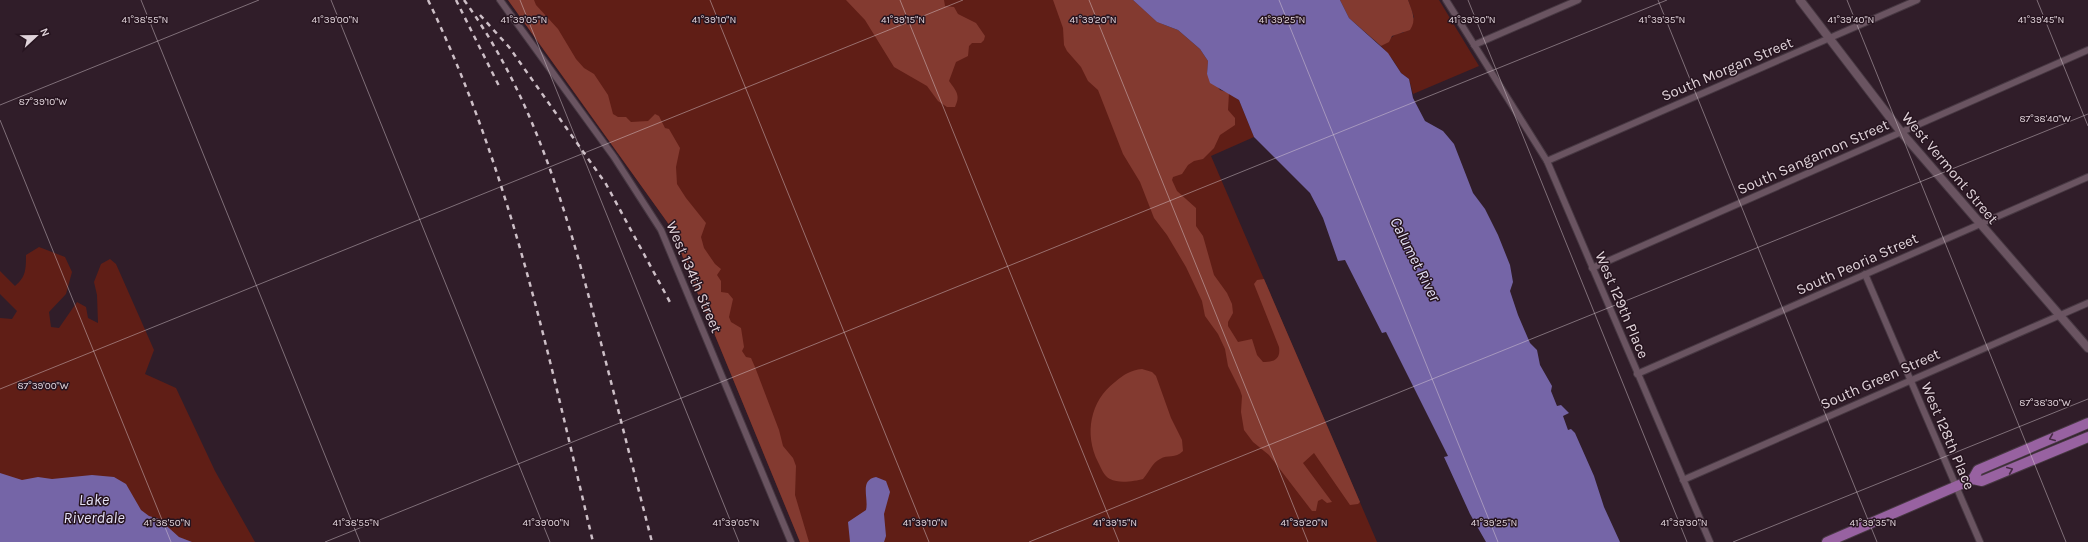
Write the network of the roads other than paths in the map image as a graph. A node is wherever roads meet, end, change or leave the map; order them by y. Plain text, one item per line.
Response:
1 (500, 0) edge
2 (1446, 0) edge
3 (1578, 0) edge
4 (1800, 0) edge
5 (1917, 0) edge
6 (1829, 39) junction
7 (1474, 45) junction
8 (2088, 50) edge
9 (1901, 132) junction
10 (1547, 162) junction
11 (2088, 177) edge
12 (1979, 225) junction
13 (1592, 268) junction
14 (1865, 274) junction
15 (2088, 303) edge
16 (2059, 316) junction
17 (2088, 348) edge
18 (1637, 374) junction
19 (1910, 380) junction
20 (2088, 423) edge
21 (2088, 437) edge
22 (1973, 479) junction
23 (1683, 480) junction
24 (1956, 486) junction
25 (791, 542) edge
26 (1710, 542) edge
27 (1827, 542) edge
28 (1980, 542) edge

1 - 25 street, West 134th Street
2 - 7 street, West 129th Place
3 - 7 street
4 - 6 street, West Vermont Street
5 - 6 street, South Morgan Street
6 - 9 street, West Vermont Street
6 - 10 street, South Morgan Street
7 - 10 street, West 129th Place
8 - 9 street, South Sangamon Street
9 - 12 street, West Vermont Street
9 - 13 street, South Sangamon Street
10 - 13 street, West 129th Place
11 - 12 street, South Peoria Street
12 - 14 street, South Peoria Street
12 - 16 street, West Vermont Street
13 - 18 street, West 129th Place
14 - 18 street, South Peoria Street
14 - 19 street, West 128th Place
15 - 16 street, South Green Street
16 - 17 street, West Vermont Street
16 - 19 street, South Green Street
18 - 23 street, West 129th Place
19 - 23 street, South Green Street
19 - 24 street, West 128th Place
20 -> 22 main road
22 -> 21 main road
22 - 24 main road
23 - 26 street, West 129th Place
24 - 27 main road
24 - 28 street, West 128th Place

